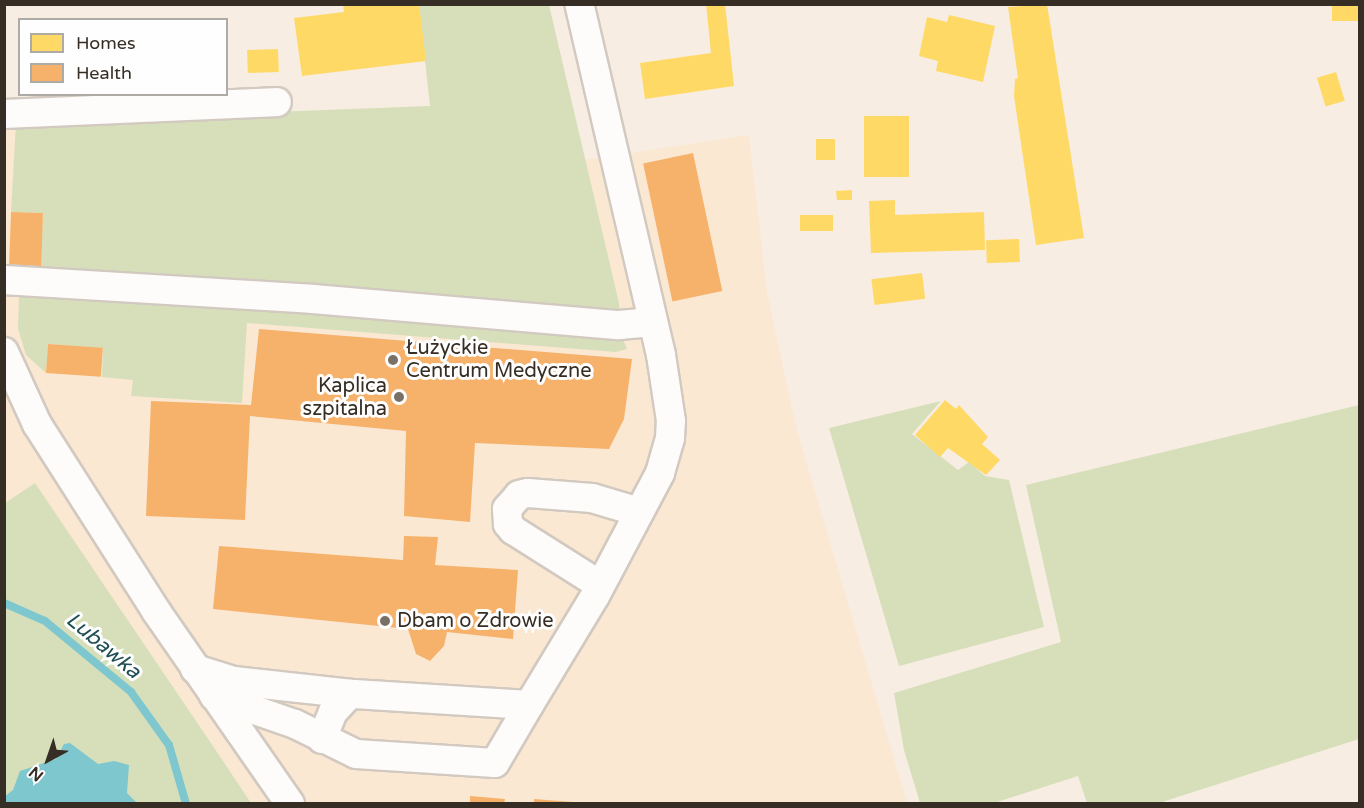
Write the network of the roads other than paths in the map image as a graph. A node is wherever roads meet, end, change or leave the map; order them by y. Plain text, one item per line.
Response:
1 (579, 4) edge
2 (278, 102) dead end
3 (4, 114) edge
4 (4, 280) edge
5 (653, 322) junction
6 (4, 352) edge
7 (639, 512) junction
8 (600, 585) junction
9 (195, 669) junction
10 (350, 694) junction
11 (214, 696) junction
12 (529, 705) junction
13 (322, 739) junction
14 (290, 804) edge

1 - 5 lane
2 - 3 lane
4 - 5 lane
5 - 7 lane
6 - 9 lane
7 - 8 lane
7 - 8 lane
8 - 12 lane
9 - 10 lane
9 - 11 lane
10 - 12 lane
10 - 13 lane
11 - 13 lane
11 - 14 lane
12 - 13 lane

